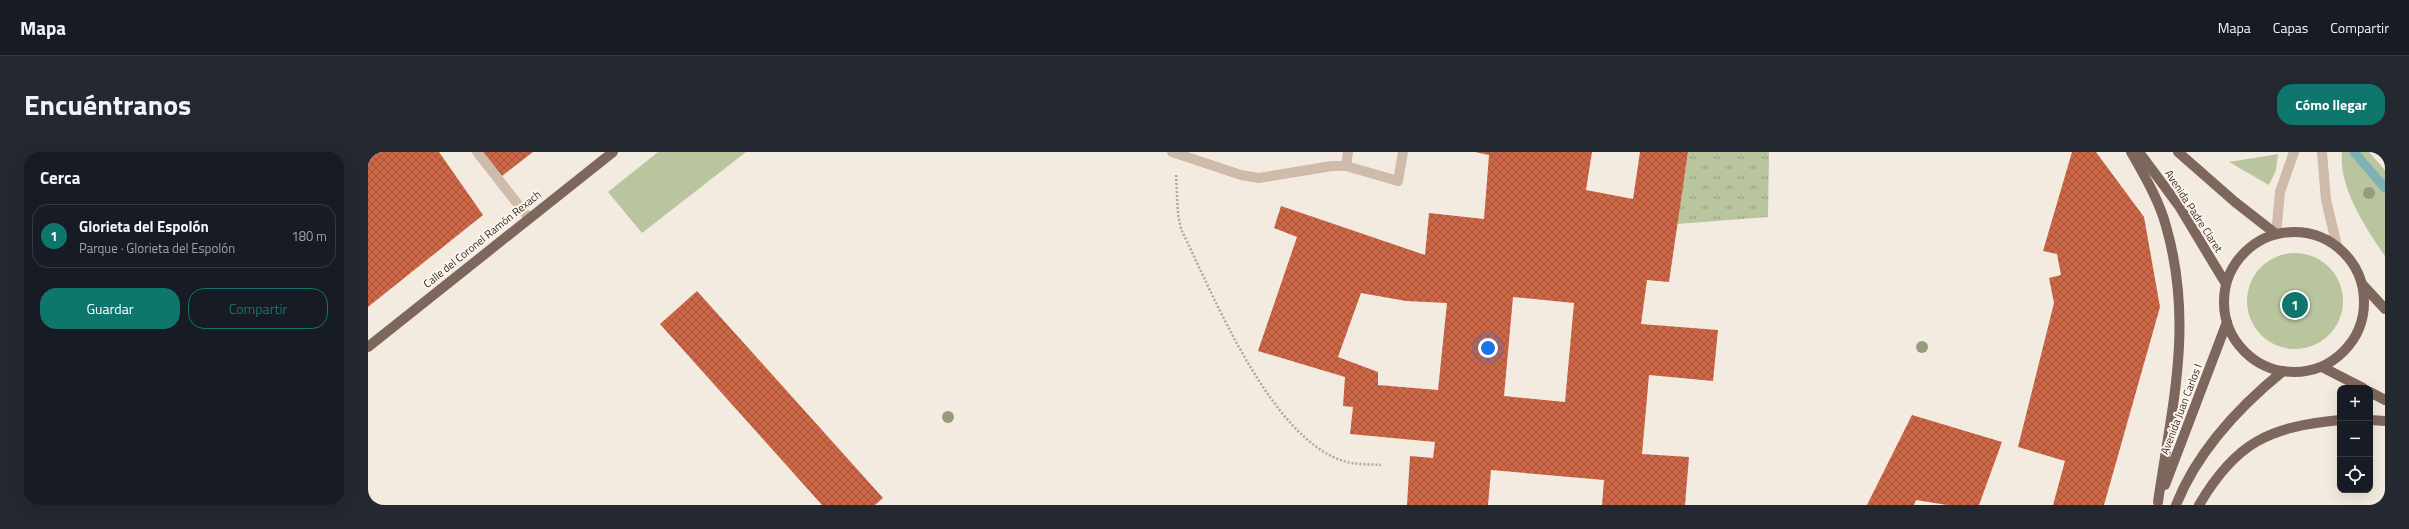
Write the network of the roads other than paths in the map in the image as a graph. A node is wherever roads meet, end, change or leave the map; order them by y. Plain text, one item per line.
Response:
1 (477, 152) edge
2 (613, 152) edge
3 (1172, 152) edge
4 (1348, 152) edge
5 (1403, 152) edge
6 (2131, 152) edge
7 (2139, 152) edge
8 (2178, 152) edge
9 (2294, 152) edge
10 (2322, 152) edge
11 (1346, 166) junction
12 (528, 217) junction
13 (2276, 234) junction
14 (2337, 246) junction
15 (2226, 284) junction
16 (2362, 284) junction
17 (2385, 309) edge
18 (2227, 322) junction
19 (368, 347) edge
20 (2322, 366) junction
21 (2283, 371) junction
22 (2357, 385) edge
23 (2373, 394) edge
24 (2385, 400) edge
25 (2337, 420) edge
26 (2373, 420) edge
27 (2385, 421) edge
28 (2158, 504) edge
29 (2176, 505) edge
30 (2199, 505) edge

1 - 12 street
2 - 12 main road, Calle del Coronel Ramón Rexach
3 - 11 street
4 - 11 street
5 - 11 street
6 - 28 main road
7 - 15 main road, Avenida Padre Claret
8 - 13 main road, Avenida Padre Claret
9 - 13 street
10 - 14 street
12 - 19 main road, Calle del Coronel Ramón Rexach
13 - 14 main road
13 - 15 main road
14 - 16 main road
15 - 18 main road
16 - 17 main road
16 - 20 main road
18 - 21 main road
18 - 28 main road, Avenida Juan Carlos I
20 - 21 main road
20 - 22 main road
21 - 29 main road
23 - 24 main road
25 - 30 main road
26 - 27 main road

